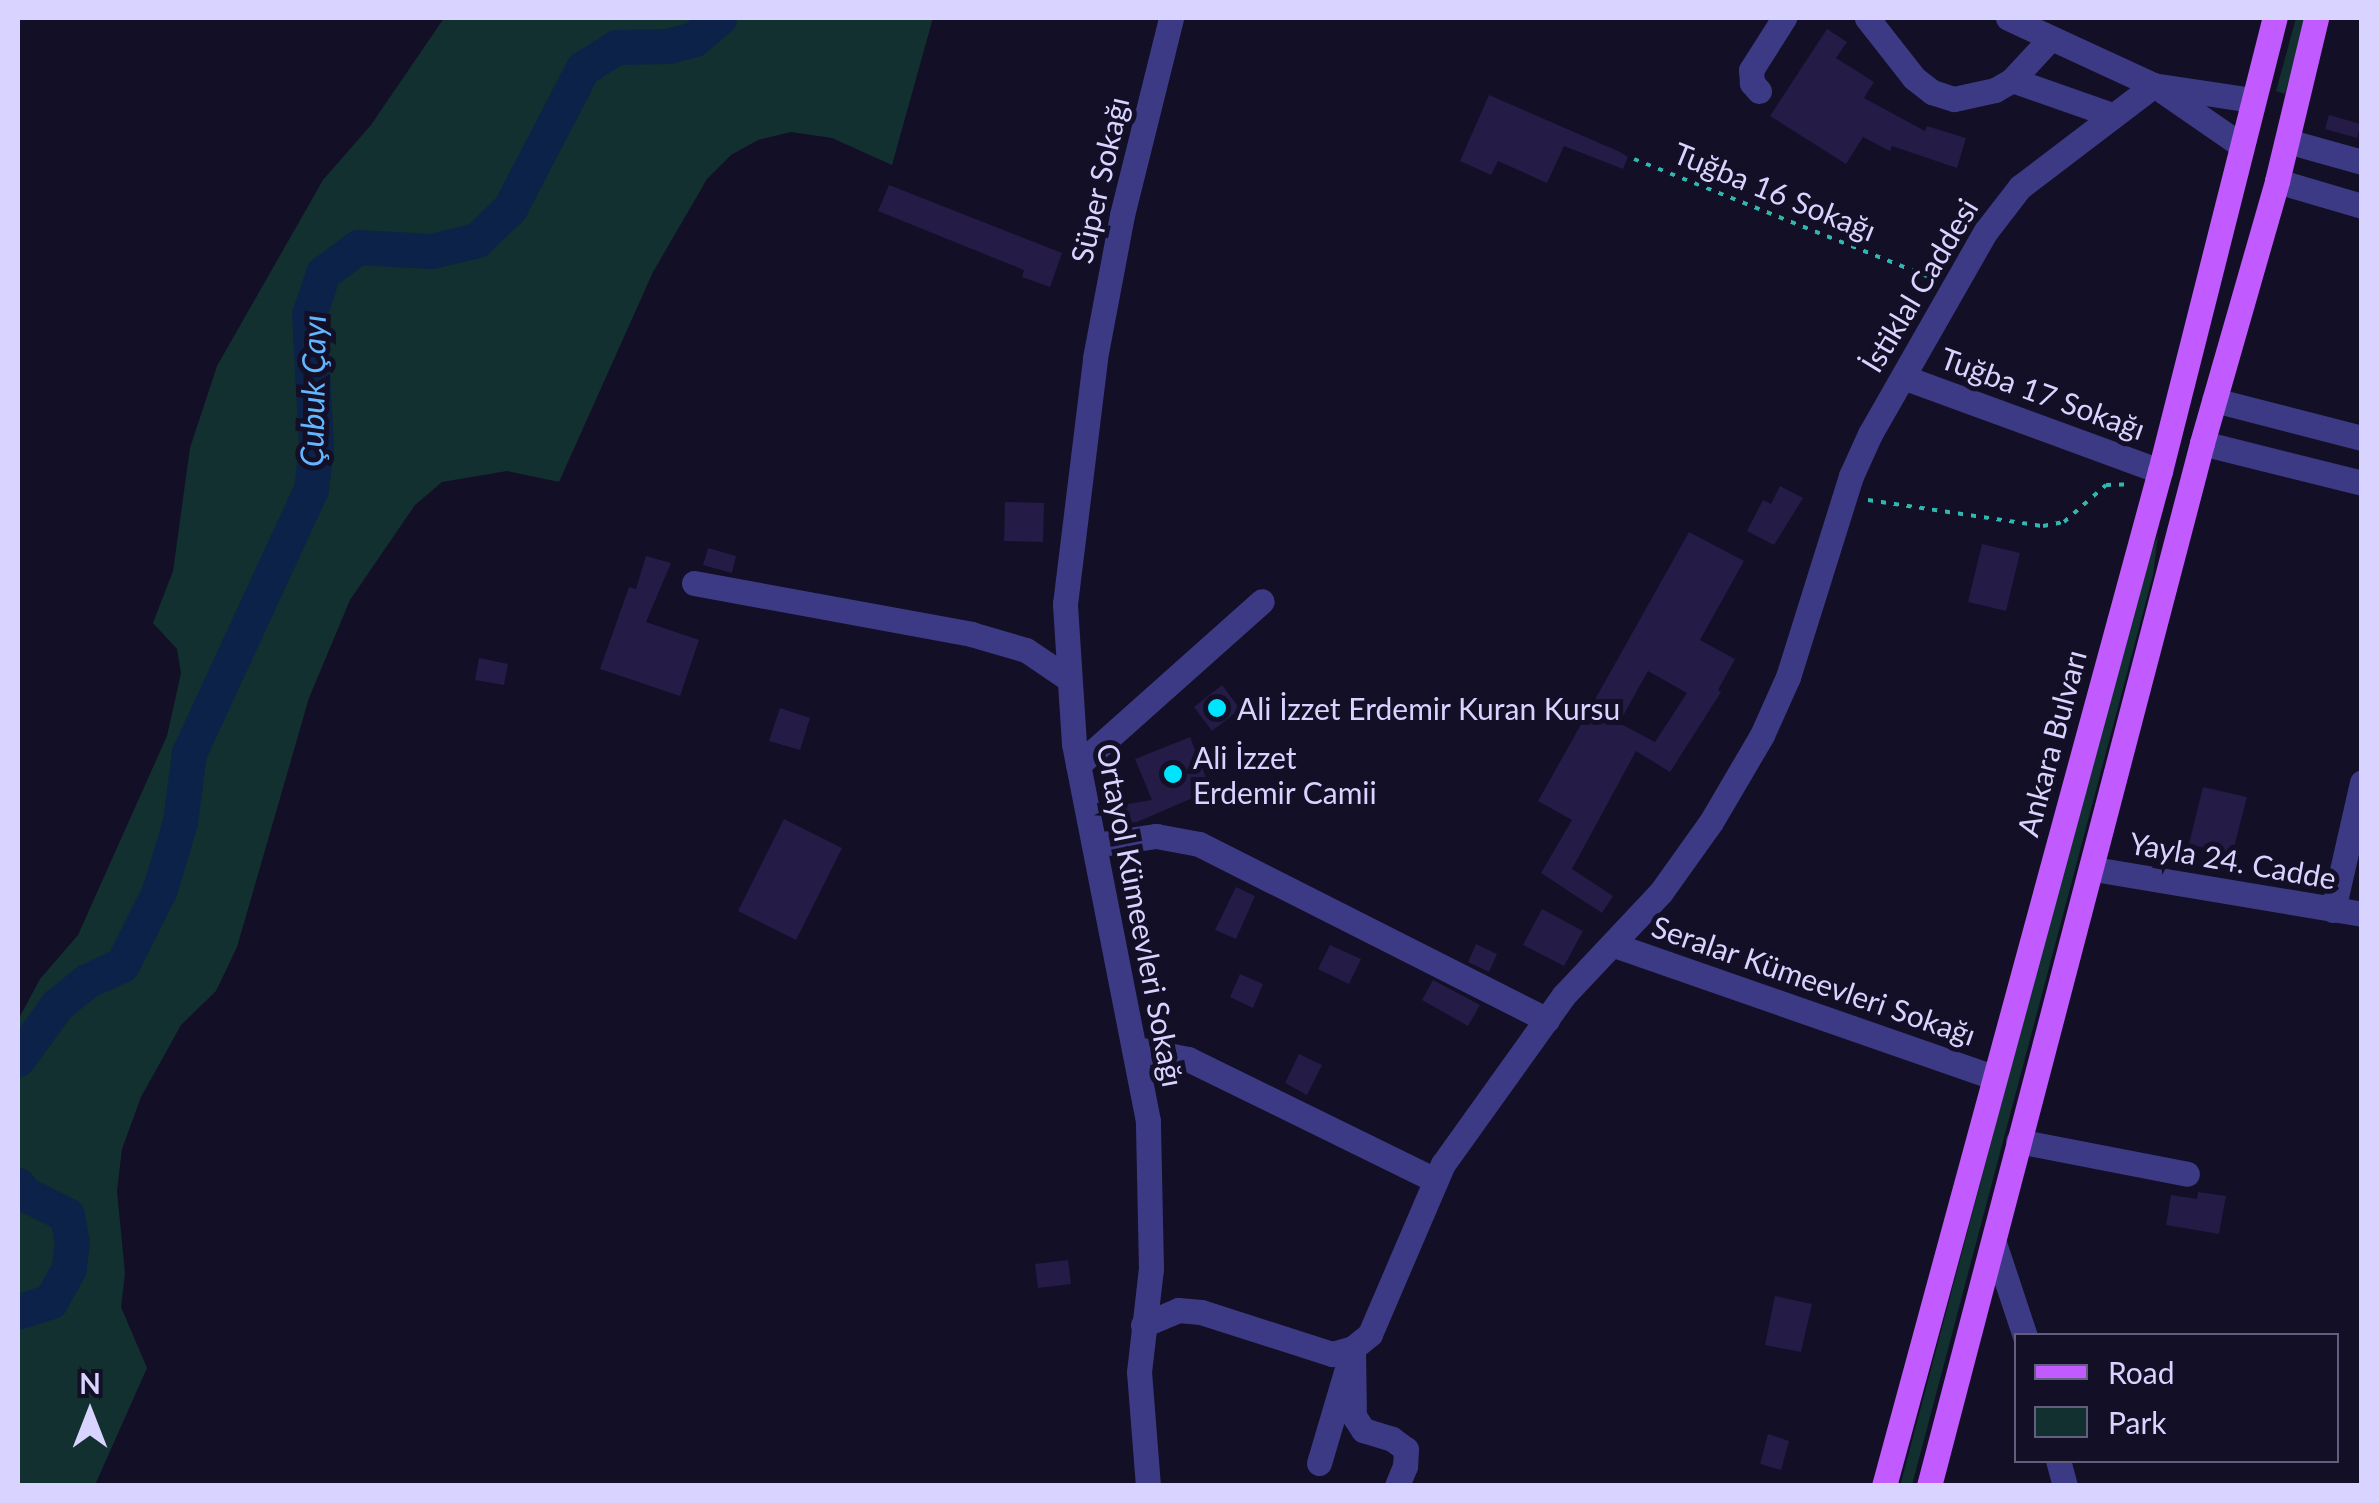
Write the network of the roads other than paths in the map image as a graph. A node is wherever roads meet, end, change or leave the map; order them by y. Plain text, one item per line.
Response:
1 (1171, 18) edge
2 (1784, 18) edge
3 (1866, 18) edge
4 (2008, 18) edge
5 (2275, 18) edge
6 (2316, 18) edge
7 (2046, 28) edge
8 (2012, 80) junction
9 (2154, 85) junction
10 (1759, 91) dead end
11 (2253, 100) junction
12 (2112, 115) junction
13 (2287, 141) junction
14 (2241, 146) junction
15 (2362, 162) edge
16 (2277, 180) junction
17 (2362, 206) edge
18 (1095, 358) joint
19 (1904, 377) junction
20 (2214, 400) junction
21 (2362, 438) edge
22 (2202, 443) junction
23 (2160, 471) junction
24 (2362, 483) edge
25 (1819, 576) joint
26 (694, 582) dead end
27 (1262, 602) dead end
28 (1066, 677) junction
29 (1078, 765) junction
30 (2362, 782) edge
31 (1094, 845) junction
32 (2094, 869) junction
33 (2333, 910) junction
34 (2362, 914) edge
35 (1614, 945) junction
36 (1546, 1020) junction
37 (1137, 1049) junction
38 (1992, 1077) junction
39 (2018, 1141) junction
40 (2187, 1174) dead end
41 (1435, 1180) junction
42 (1994, 1242) junction
43 (1143, 1325) junction
44 (2024, 1333) edge
45 (1353, 1348) junction
46 (1319, 1462) dead end
47 (1148, 1486) edge
48 (1397, 1486) edge
49 (1884, 1486) edge
50 (1929, 1486) edge

1 - 18 street, Süper Sokağı
2 - 10 street
3 - 8 street
4 - 7 street
5 - 11 main road, Ankara Bulvarı
6 - 13 main road
7 - 8 street
7 - 9 street
8 - 12 street
9 - 11 street
9 - 12 street, İstiklal Caddesi
9 - 14 street
11 - 13 main road
11 - 14 main road, Ankara Bulvarı
12 - 19 street, İstiklal Caddesi
13 - 15 street
13 - 16 main road
14 - 16 main road
14 - 23 main road, Ankara Bulvarı
16 - 17 street
16 - 20 main road
18 - 28 street, Ortayol Kümeevleri Sokağı
19 - 23 street, Tuğba 17 Sokağı
19 - 25 street, İstiklal Caddesi
20 - 21 street
20 - 22 main road
22 - 24 street
22 - 32 main road
23 - 38 main road, Ankara Bulvarı
25 - 35 street, Seralar Kümeevleri Sokağı
26 - 28 street
27 - 29 street
28 - 29 street, Ortayol Kümeevleri Sokağı
29 - 31 street, Ortayol Kümeevleri Sokağı
30 - 33 street
31 - 36 street
31 - 37 street, Ortayol Kümeevleri Sokağı
32 - 33 street, Yayla 24. Cadde
32 - 39 main road
33 - 34 street, Yayla 24. Cadde
35 - 36 street, Seralar Kümeevleri Sokağı
35 - 38 street, Seralar Kümeevleri Sokağı
36 - 41 street, Seralar Kümeevleri Sokağı
37 - 41 street
37 - 43 street, Ortayol Kümeevleri Sokağı
38 - 49 main road, Ankara Bulvarı
39 - 40 street
39 - 42 main road
41 - 45 street, Seralar Kümeevleri Sokağı
42 - 44 street
42 - 50 main road
43 - 45 street
43 - 47 street, Ortayol Kümeevleri Sokağı
45 - 46 street
45 - 48 street

